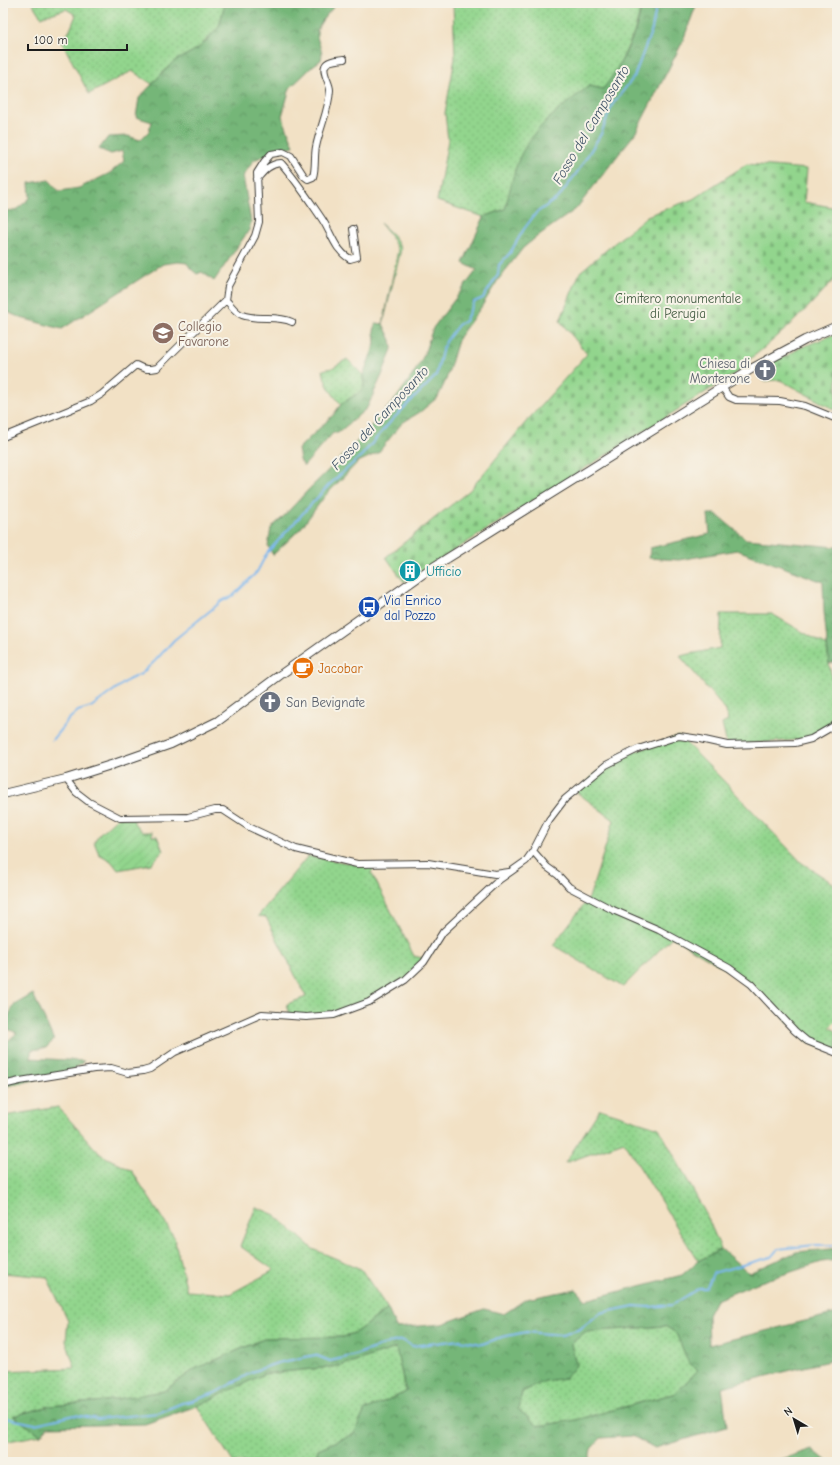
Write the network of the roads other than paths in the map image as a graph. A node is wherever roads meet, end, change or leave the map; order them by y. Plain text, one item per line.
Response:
1 (344, 59) dead end
2 (257, 179) junction
3 (353, 229) dead end
4 (226, 300) junction
5 (292, 322) dead end
6 (837, 326) edge
7 (722, 387) junction
8 (837, 419) edge
9 (3, 437) edge
10 (837, 724) edge
11 (66, 779) junction
12 (3, 794) edge
13 (533, 852) junction
14 (511, 871) junction
15 (837, 1053) edge
16 (3, 1085) edge

1 - 2 street
2 - 3 street
2 - 4 street
4 - 5 street
4 - 9 street
6 - 7 street
7 - 8 street
7 - 11 street
10 - 13 street
11 - 12 street
11 - 14 street
13 - 14 street
13 - 15 street
14 - 16 street

